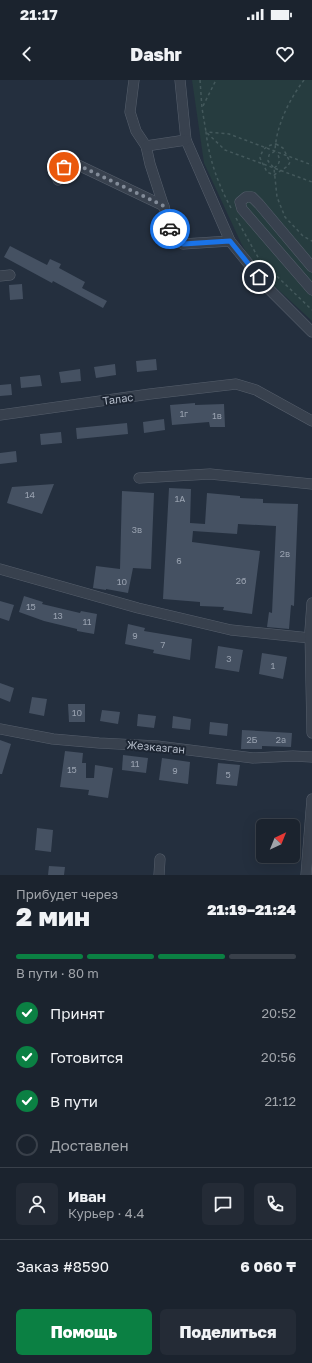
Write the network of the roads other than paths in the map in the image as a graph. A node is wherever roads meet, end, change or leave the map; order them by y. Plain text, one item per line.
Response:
1 (134, 80) edge
2 (180, 80) edge
3 (186, 140) junction
4 (146, 146) junction
5 (58, 180) dead end
6 (164, 206) junction
7 (230, 241) junction
8 (312, 266) edge
9 (312, 290) edge
10 (311, 330) edge
11 (0, 415) edge
12 (310, 420) edge
13 (139, 478) dead end
14 (312, 484) edge
15 (0, 569) edge
16 (312, 603) edge
17 (310, 638) junction
18 (0, 729) edge
19 (312, 733) edge
20 (312, 757) edge
21 (312, 798) edge
22 (160, 859) dead end
23 (159, 875) edge
24 (306, 875) edge

1 - 4 street
2 - 3 street
3 - 4 street
3 - 7 street
4 - 6 street
5 - 6 street
6 - 7 street
7 - 10 street
8 - 9 street
11 - 12 street, Талас
13 - 14 street
15 - 17 street
16 - 17 street
17 - 19 street
18 - 20 street, Жезказган
21 - 24 street
22 - 23 street

